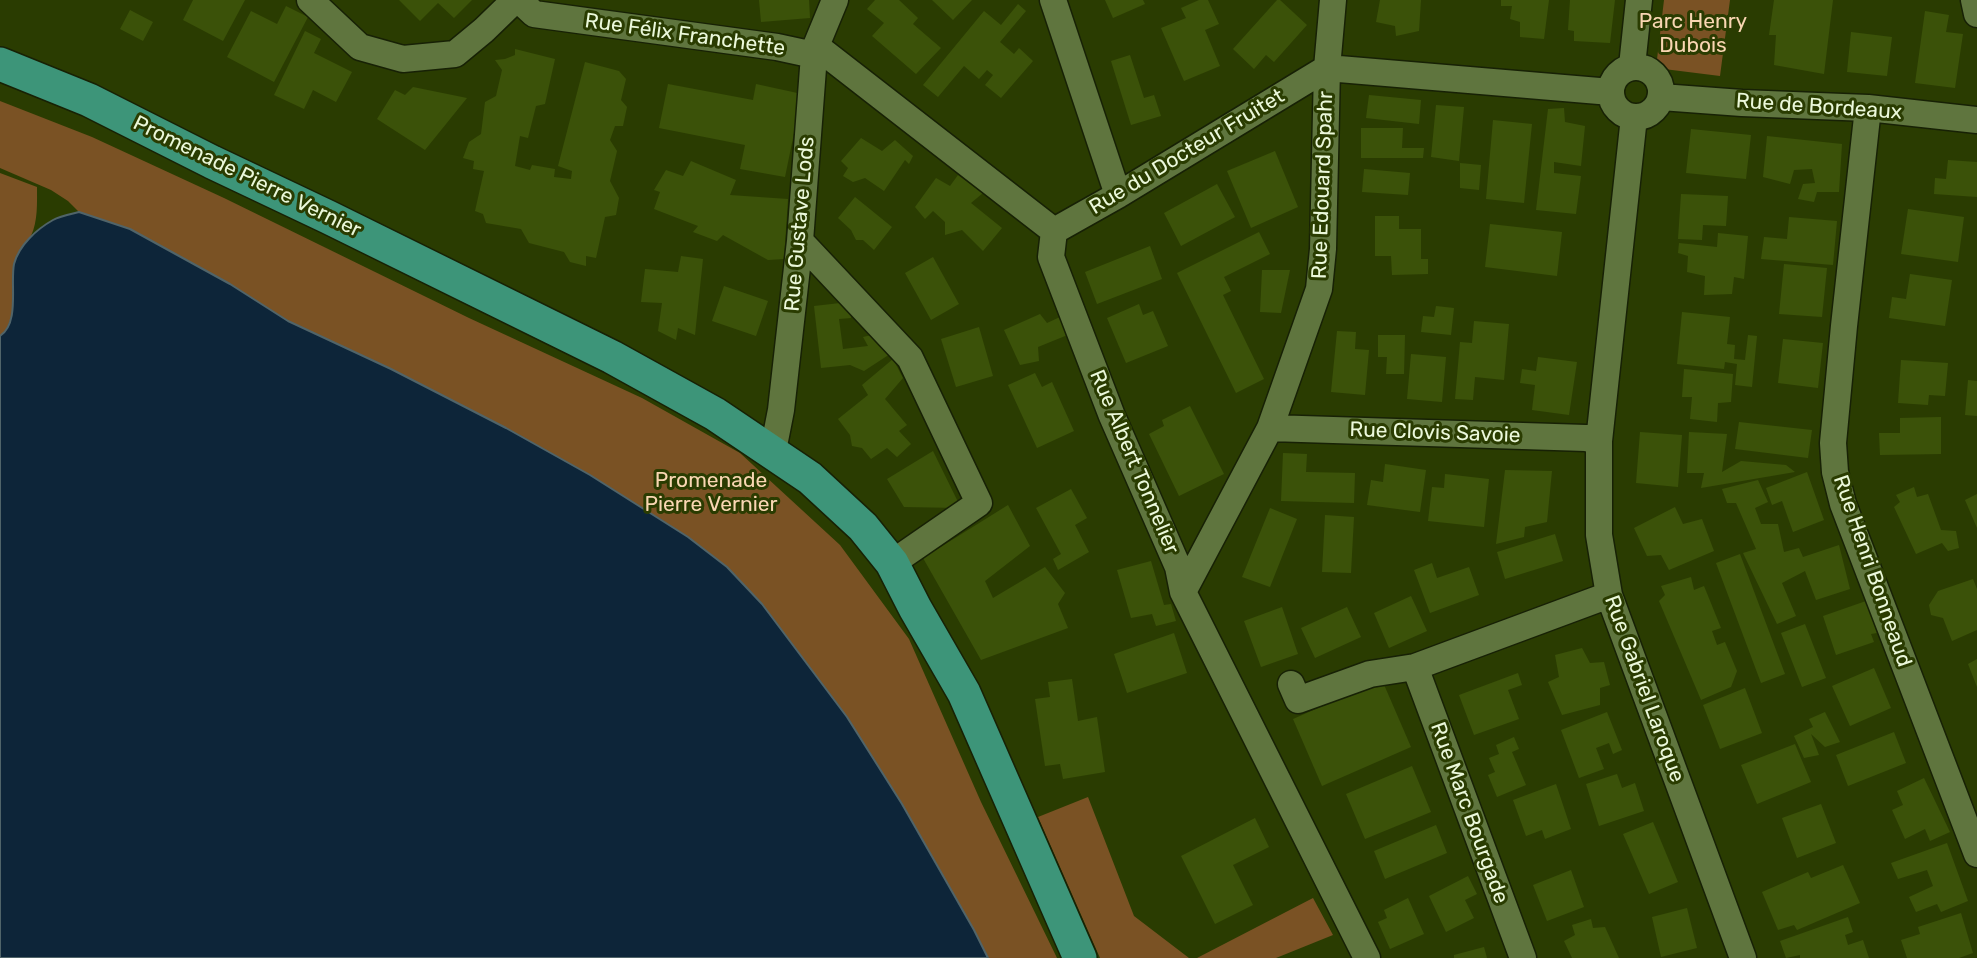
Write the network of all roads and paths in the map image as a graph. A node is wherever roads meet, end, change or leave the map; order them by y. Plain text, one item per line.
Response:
1 (310, 0) edge
2 (517, 0) edge
3 (835, 0) edge
4 (1053, 0) edge
5 (1333, 0) edge
6 (1639, 0) edge
7 (1974, 0) edge
8 (1977, 14) edge
9 (815, 51) junction
10 (0, 64) edge
11 (1632, 66) junction
12 (1328, 68) junction
13 (1611, 92) junction
14 (1661, 97) junction
15 (1868, 108) junction
16 (1634, 117) junction
17 (1977, 120) edge
18 (1118, 195) junction
19 (1054, 230) junction
20 (800, 241) junction
21 (1270, 428) junction
22 (1600, 441) junction
23 (773, 451) junction
24 (892, 563) junction
25 (1183, 592) junction
26 (1609, 595) junction
27 (1415, 667) junction
28 (1292, 684) dead end
29 (1977, 854) edge
30 (1080, 958) edge
31 (1367, 958) edge
32 (1523, 958) edge
33 (1742, 958) edge

1 - 2 street
2 - 9 street, Rue Félix Franchette
3 - 9 street, Rue Gustave Lods
4 - 18 street
5 - 12 street, Rue Edouard Spahr
6 - 11 street
7 - 8 street
9 - 19 street
9 - 20 street, Rue Gustave Lods
10 - 23 main road, Promenade Pierre Vernier
11 - 13 street
11 - 14 street
12 - 13 street
12 - 18 street, Rue du Docteur Fruitet
12 - 21 street, Rue Edouard Spahr
13 - 16 street
14 - 15 street, Rue de Bordeaux
14 - 16 street
15 - 17 street, Rue de Bordeaux
15 - 29 street, Rue Henri Bonneaud
16 - 22 street, Rue Gabriel Laroque
18 - 19 street, Rue du Docteur Fruitet
19 - 25 street, Rue Albert Tonnelier
20 - 23 street, Rue Gustave Lods
20 - 24 street
21 - 22 street, Rue Clovis Savoie
21 - 25 street, Rue Edouard Spahr
22 - 26 street, Rue Gabriel Laroque
23 - 24 main road, Promenade Pierre Vernier
24 - 30 main road, Promenade Pierre Vernier
25 - 31 street, Rue Albert Tonnelier
26 - 27 street
26 - 33 street, Rue Gabriel Laroque
27 - 28 street
27 - 32 street, Rue Marc Bourgade

